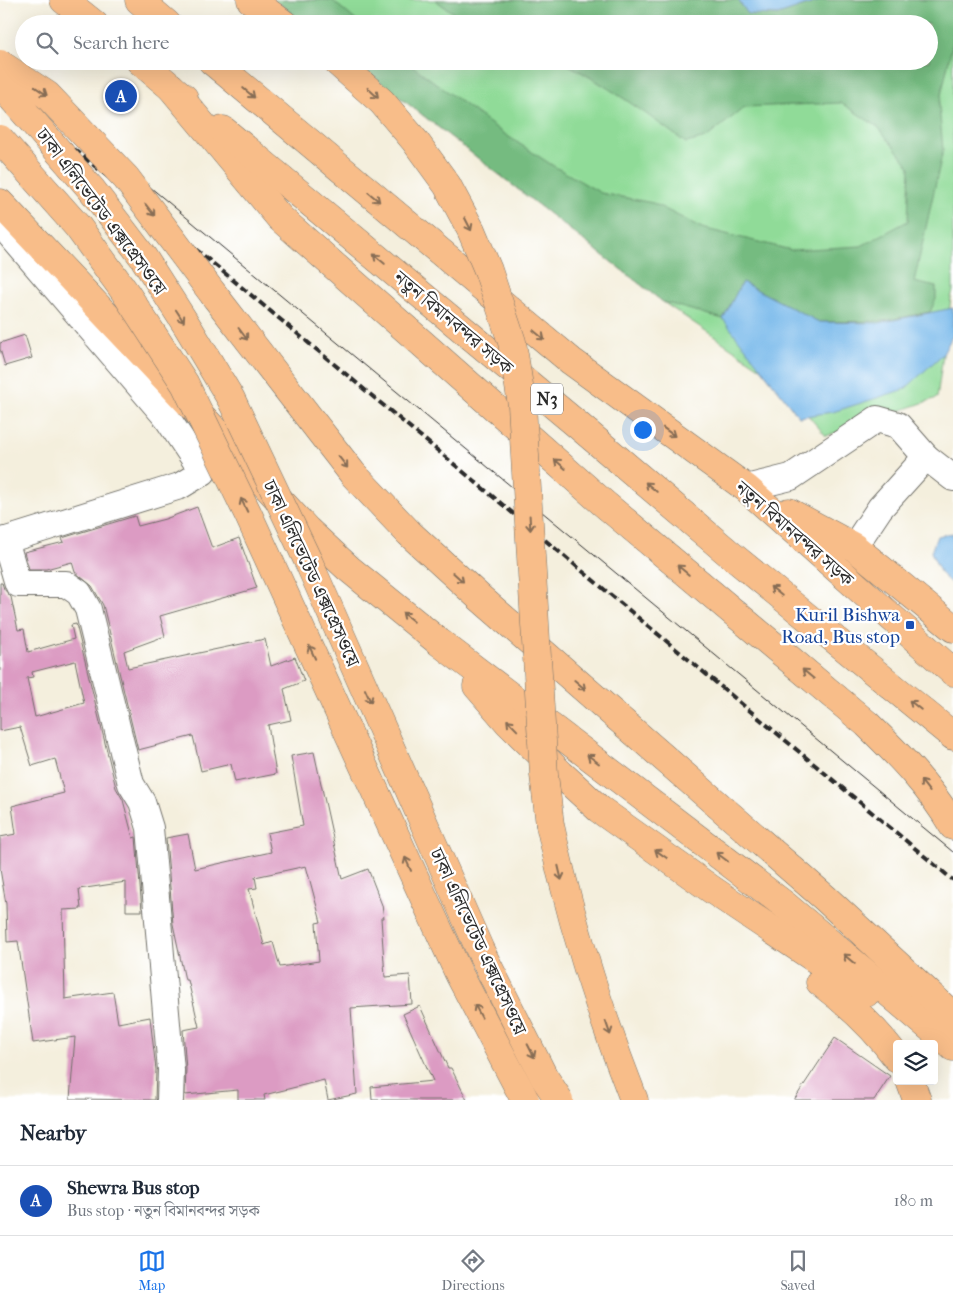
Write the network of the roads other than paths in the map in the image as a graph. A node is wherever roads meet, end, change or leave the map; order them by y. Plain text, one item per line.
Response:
1 (64, 0) edge
2 (139, 0) edge
3 (251, 0) edge
4 (83, 15) edge
5 (156, 15) edge
6 (272, 15) edge
7 (0, 64) edge
8 (151, 70) edge
9 (223, 70) edge
10 (346, 70) edge
11 (0, 84) edge
12 (171, 87) junction
13 (0, 139) edge
14 (0, 202) edge
15 (0, 223) edge
16 (944, 468) edge
17 (746, 488) junction
18 (3, 541) edge
19 (854, 547) junction
20 (953, 628) edge
21 (439, 642) junction
22 (953, 672) edge
23 (953, 736) edge
24 (953, 826) edge
25 (711, 889) junction
26 (953, 1016) edge
27 (923, 1022) junction
28 (953, 1047) edge
29 (893, 1052) edge
30 (911, 1085) edge
31 (170, 1100) edge
32 (526, 1100) edge
33 (559, 1100) edge
34 (634, 1100) edge
35 (917, 1100) edge

1 - 4 highway
2 - 5 highway
3 - 6 highway
7 -> 26 highway, bridge
8 - 12 highway, নতুন বিমানবন্দর সড়ক / N3
9 -> 17 highway, নতুন বিমানবন্দর সড়ক / N3
10 -> 34 highway, bridge
11 -> 33 highway, ঢাকা এলিভেটেড এক্সপ্রেসওয়ে, bridge
23 -> 12 highway, নতুন বিমানবন্দর সড়ক / N3
24 -> 12 highway
32 -> 13 highway, ঢাকা এলিভেটেড এক্সপ্রেসওয়ে, bridge
21 -> 14 highway
15 - 18 street
16 - 17 street
16 - 19 street
17 - 19 highway
17 - 22 highway, নতুন বিমানবন্দর সড়ক / N3
18 - 31 street
19 - 20 highway
25 -> 21 highway
27 -> 21 highway
25 - 27 highway
25 - 29 highway
27 - 28 highway
30 - 35 highway

